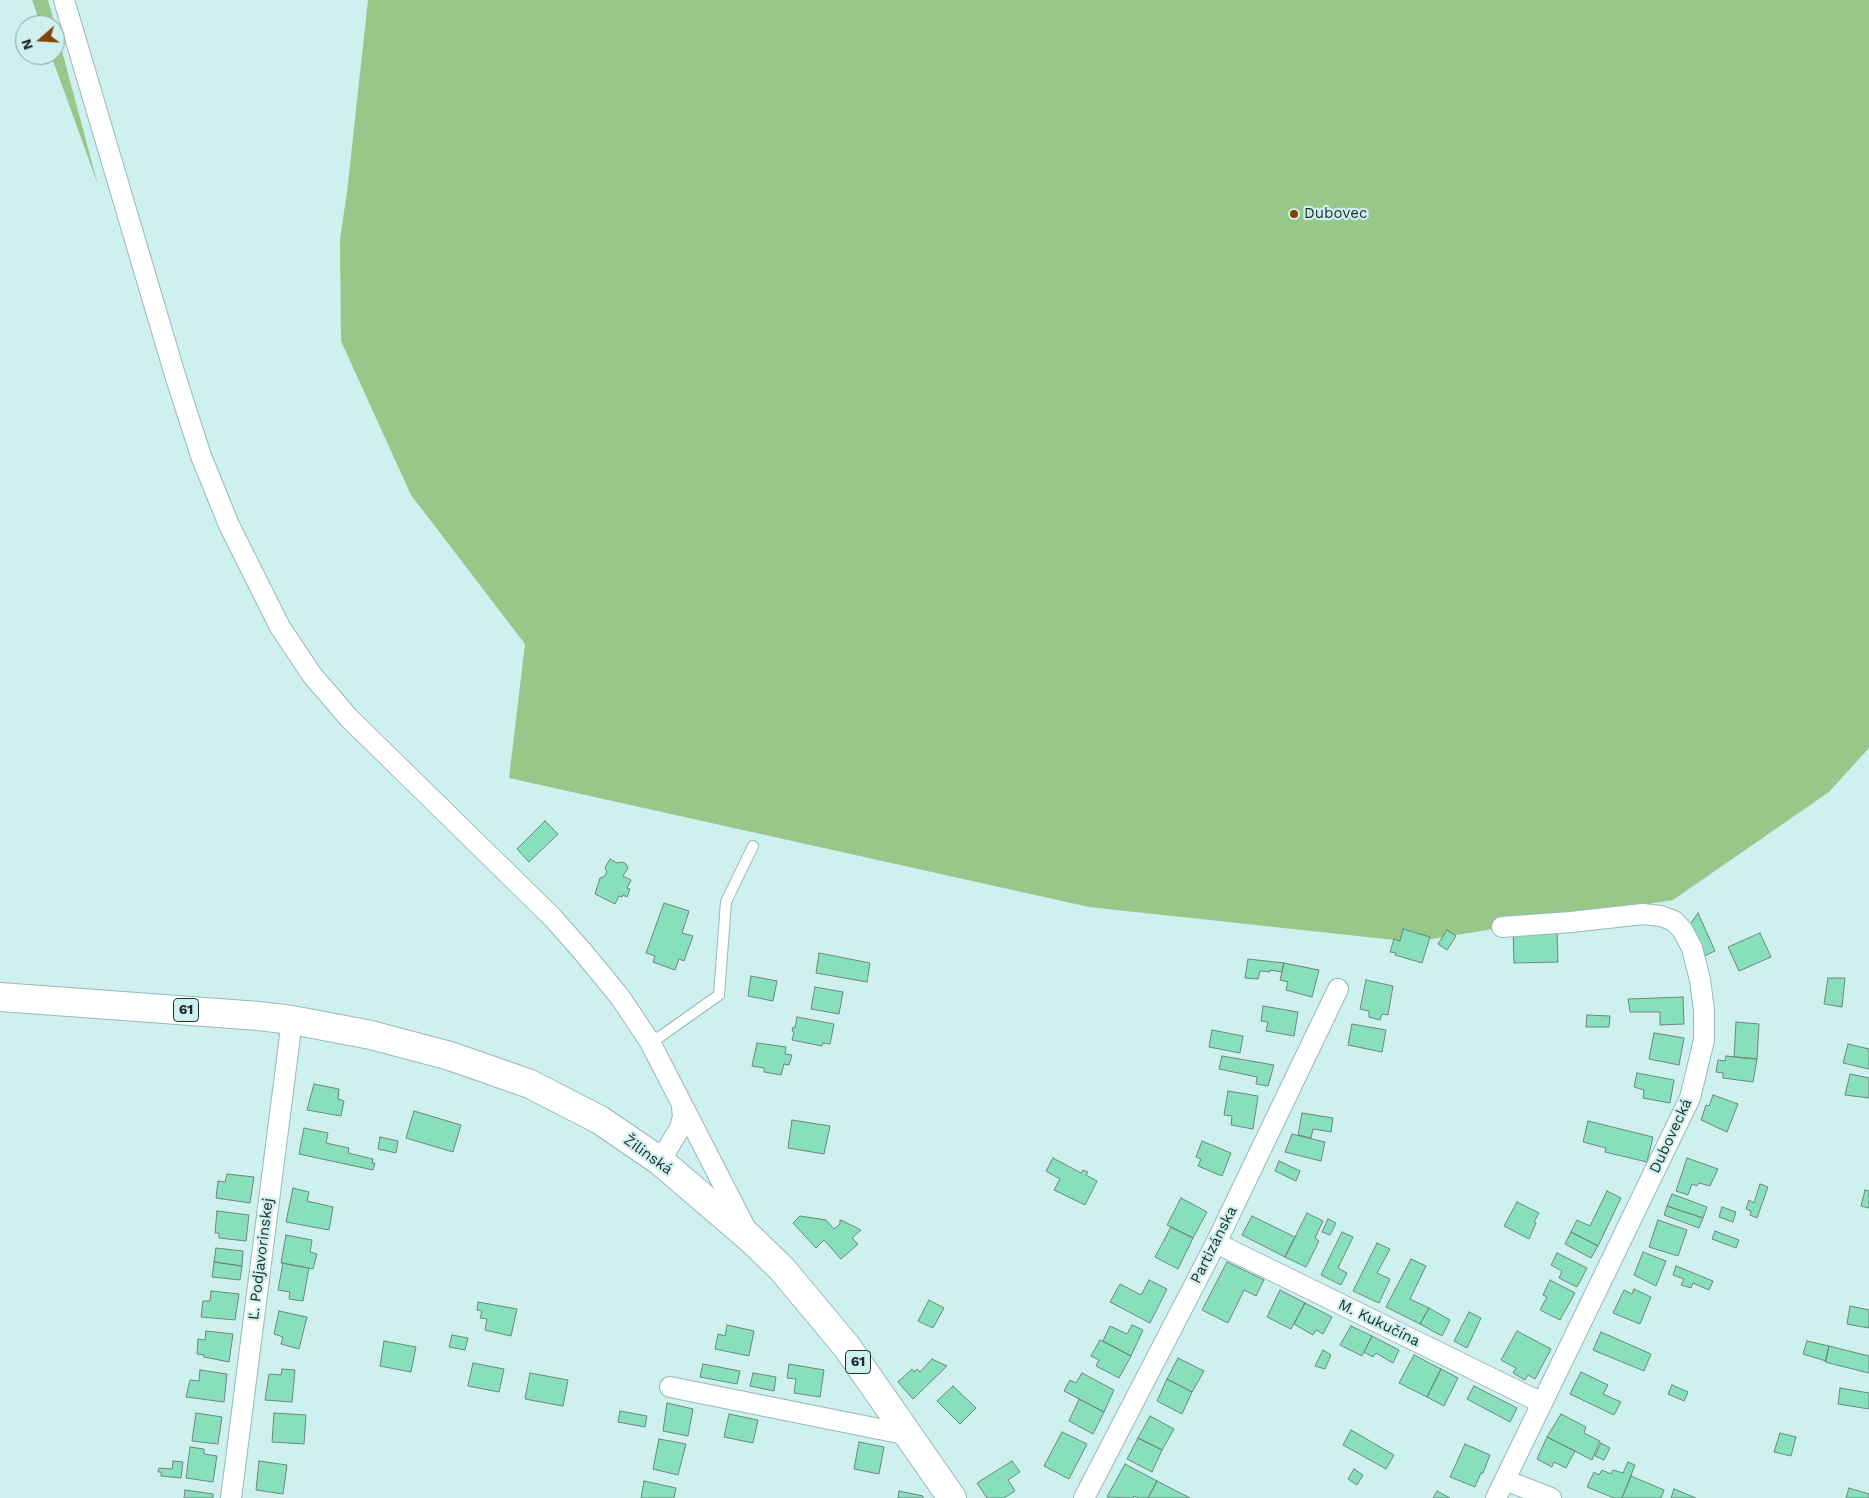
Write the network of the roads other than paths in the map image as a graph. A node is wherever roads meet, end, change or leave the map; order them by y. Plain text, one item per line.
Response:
1 (64, 0) edge
2 (753, 846) dead end
3 (1502, 927) dead end
4 (1338, 989) dead end
5 (0, 997) edge
6 (292, 1020) junction
7 (650, 1042) junction
8 (682, 1108) junction
9 (660, 1161) junction
10 (750, 1238) junction
11 (1216, 1243) junction
12 (670, 1387) dead end
13 (1542, 1403) junction
14 (909, 1435) junction
15 (1505, 1480) junction
16 (231, 1498) edge
17 (952, 1498) edge
18 (1084, 1498) edge
19 (1496, 1498) edge
20 (1551, 1498) edge

1 - 7 street
2 - 7 lane
3 - 13 street, Dubovecká
4 - 11 street, Partizánska
5 - 6 main road, 61
6 - 9 main road, Žilinská / 61
6 - 16 street, Ľ. Podjavorinskej
7 - 8 street
8 - 9 street
8 - 10 street
9 - 10 main road, Žilinská / 61
10 - 14 main road, Žilinská / 61
11 - 13 street, M. Kukučína
11 - 18 street, Partizánska
12 - 14 street
13 - 15 street, Dubovecká
14 - 17 main road, Žilinská / 61
15 - 19 street, Dubovecká
15 - 20 street

